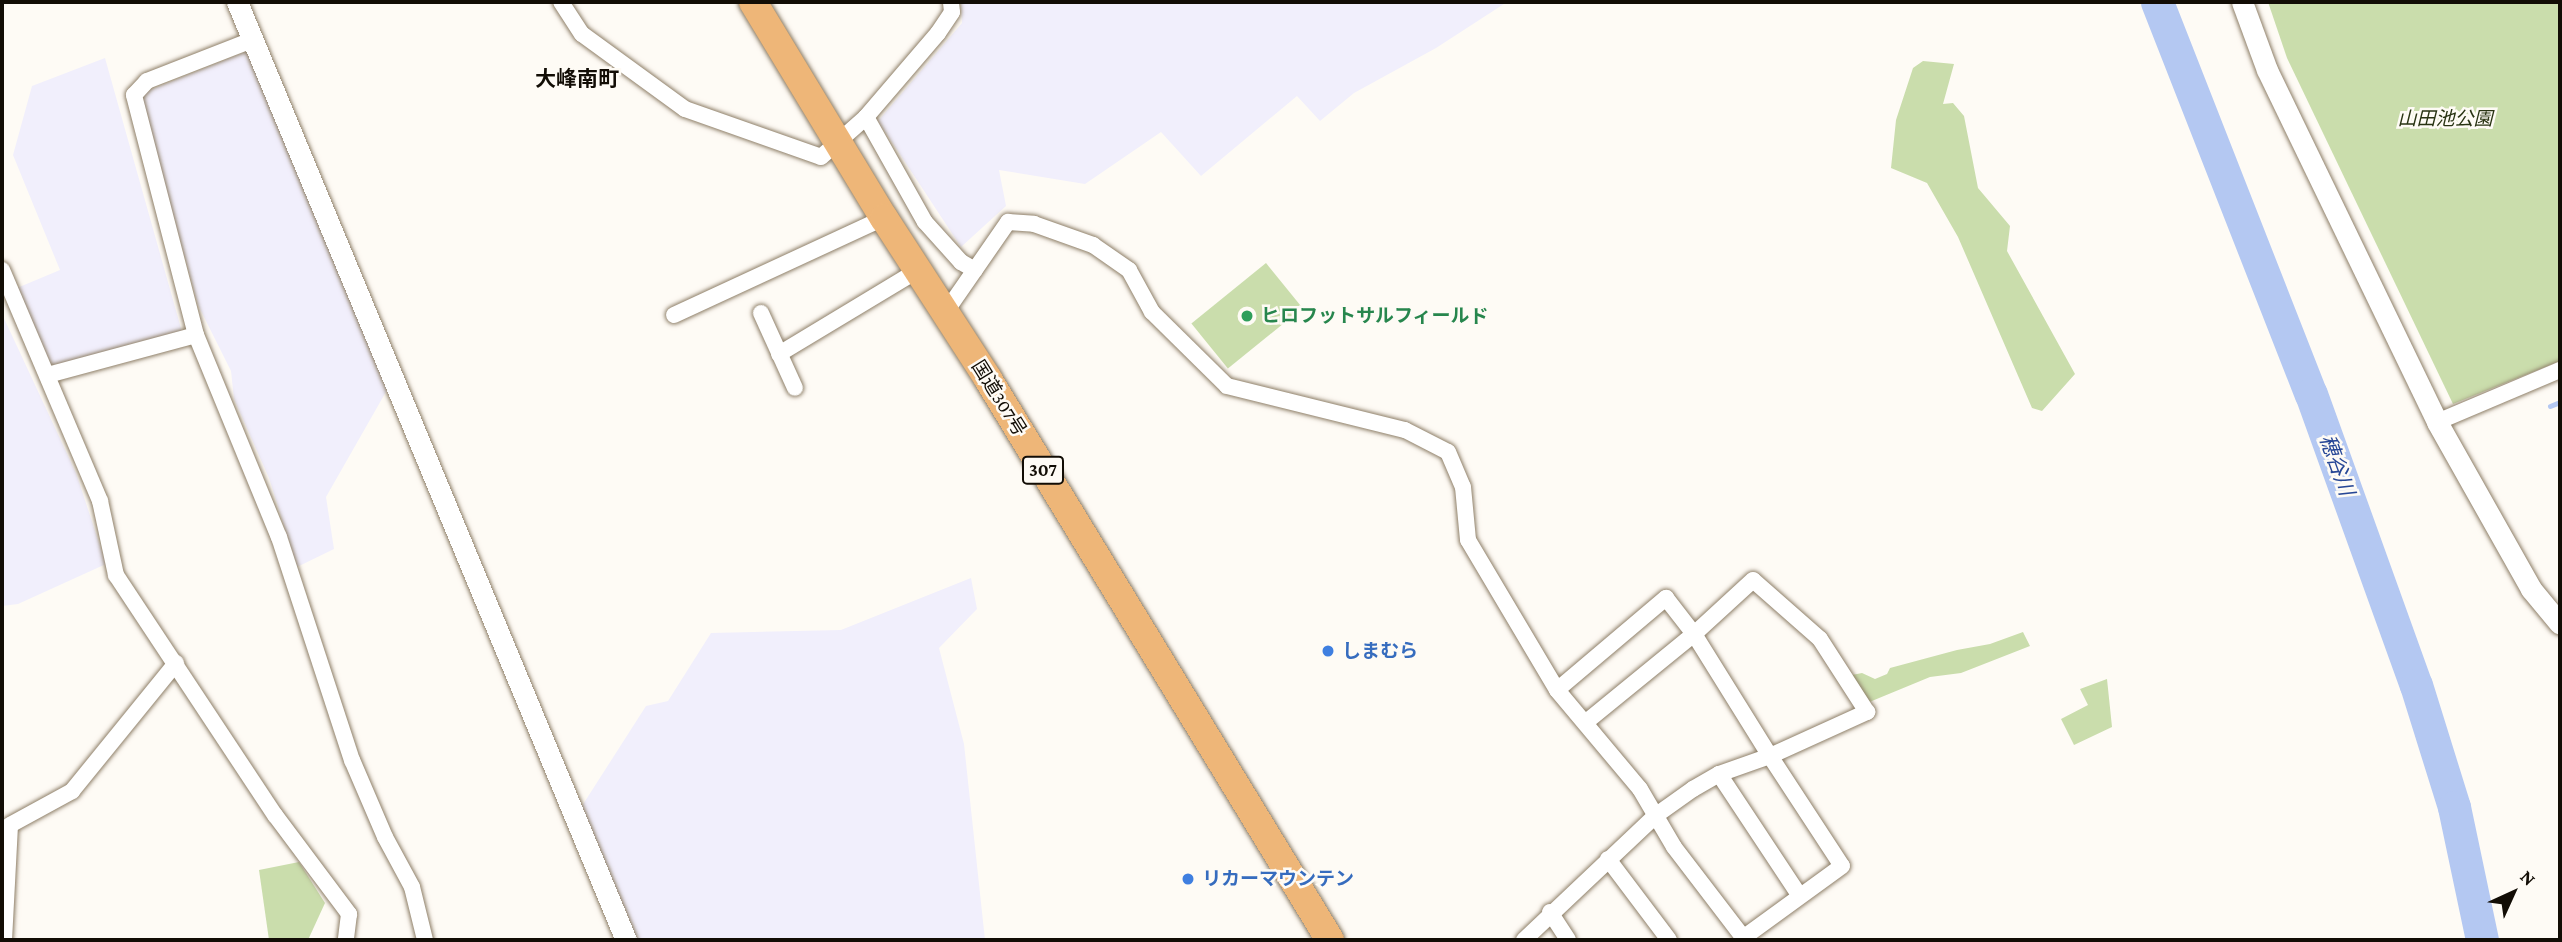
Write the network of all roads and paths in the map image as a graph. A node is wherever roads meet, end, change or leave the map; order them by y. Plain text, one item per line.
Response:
1 (237, 2) edge
2 (561, 2) edge
3 (752, 2) edge
4 (951, 2) edge
5 (2242, 2) edge
6 (252, 40) junction
7 (866, 117) junction
8 (840, 141) junction
9 (884, 218) junction
10 (2, 270) edge
11 (918, 270) junction
12 (975, 270) junction
13 (761, 313) dead end
14 (945, 313) junction
15 (674, 316) dead end
16 (196, 335) junction
17 (779, 354) junction
18 (2560, 370) edge
19 (48, 375) junction
20 (795, 388) dead end
21 (2437, 422) junction
22 (2560, 625) edge
23 (1694, 634) junction
24 (176, 663) junction
25 (1557, 690) junction
26 (1586, 722) junction
27 (1770, 756) junction
28 (1719, 774) junction
29 (1655, 816) junction
30 (1608, 859) junction
31 (1799, 895) junction
32 (1550, 912) junction
33 (1744, 939) edge
34 (4, 940) edge
35 (346, 940) edge
36 (425, 940) edge
37 (626, 940) edge
38 (1330, 940) edge
39 (1524, 940) edge
40 (1568, 940) edge
41 (1668, 940) edge

1 - 6 street
2 - 8 street
3 - 8 highway, 国道307号 / 307
4 - 7 street
5 - 21 street
6 - 16 street
6 - 37 street
7 - 8 street
7 - 12 street
8 - 9 highway, 国道307号 / 307
9 - 11 highway, 国道307号 / 307
9 - 15 street
10 - 19 street
11 - 14 highway, 国道307号 / 307
11 - 17 street
12 - 14 street
12 - 25 street
13 - 17 street
14 - 38 highway, 国道307号 / 307
16 - 19 street
16 - 36 street
17 - 20 street
18 - 21 street
19 - 24 street
21 - 22 street
23 - 25 street
23 - 26 street
23 - 27 street
23 - 27 street
24 - 34 street
24 - 35 street
25 - 26 street
26 - 29 street
27 - 28 street
27 - 31 street
28 - 29 street
28 - 31 street
29 - 30 street
29 - 33 street
30 - 32 street
30 - 41 street
31 - 33 street
32 - 39 street
32 - 40 street

